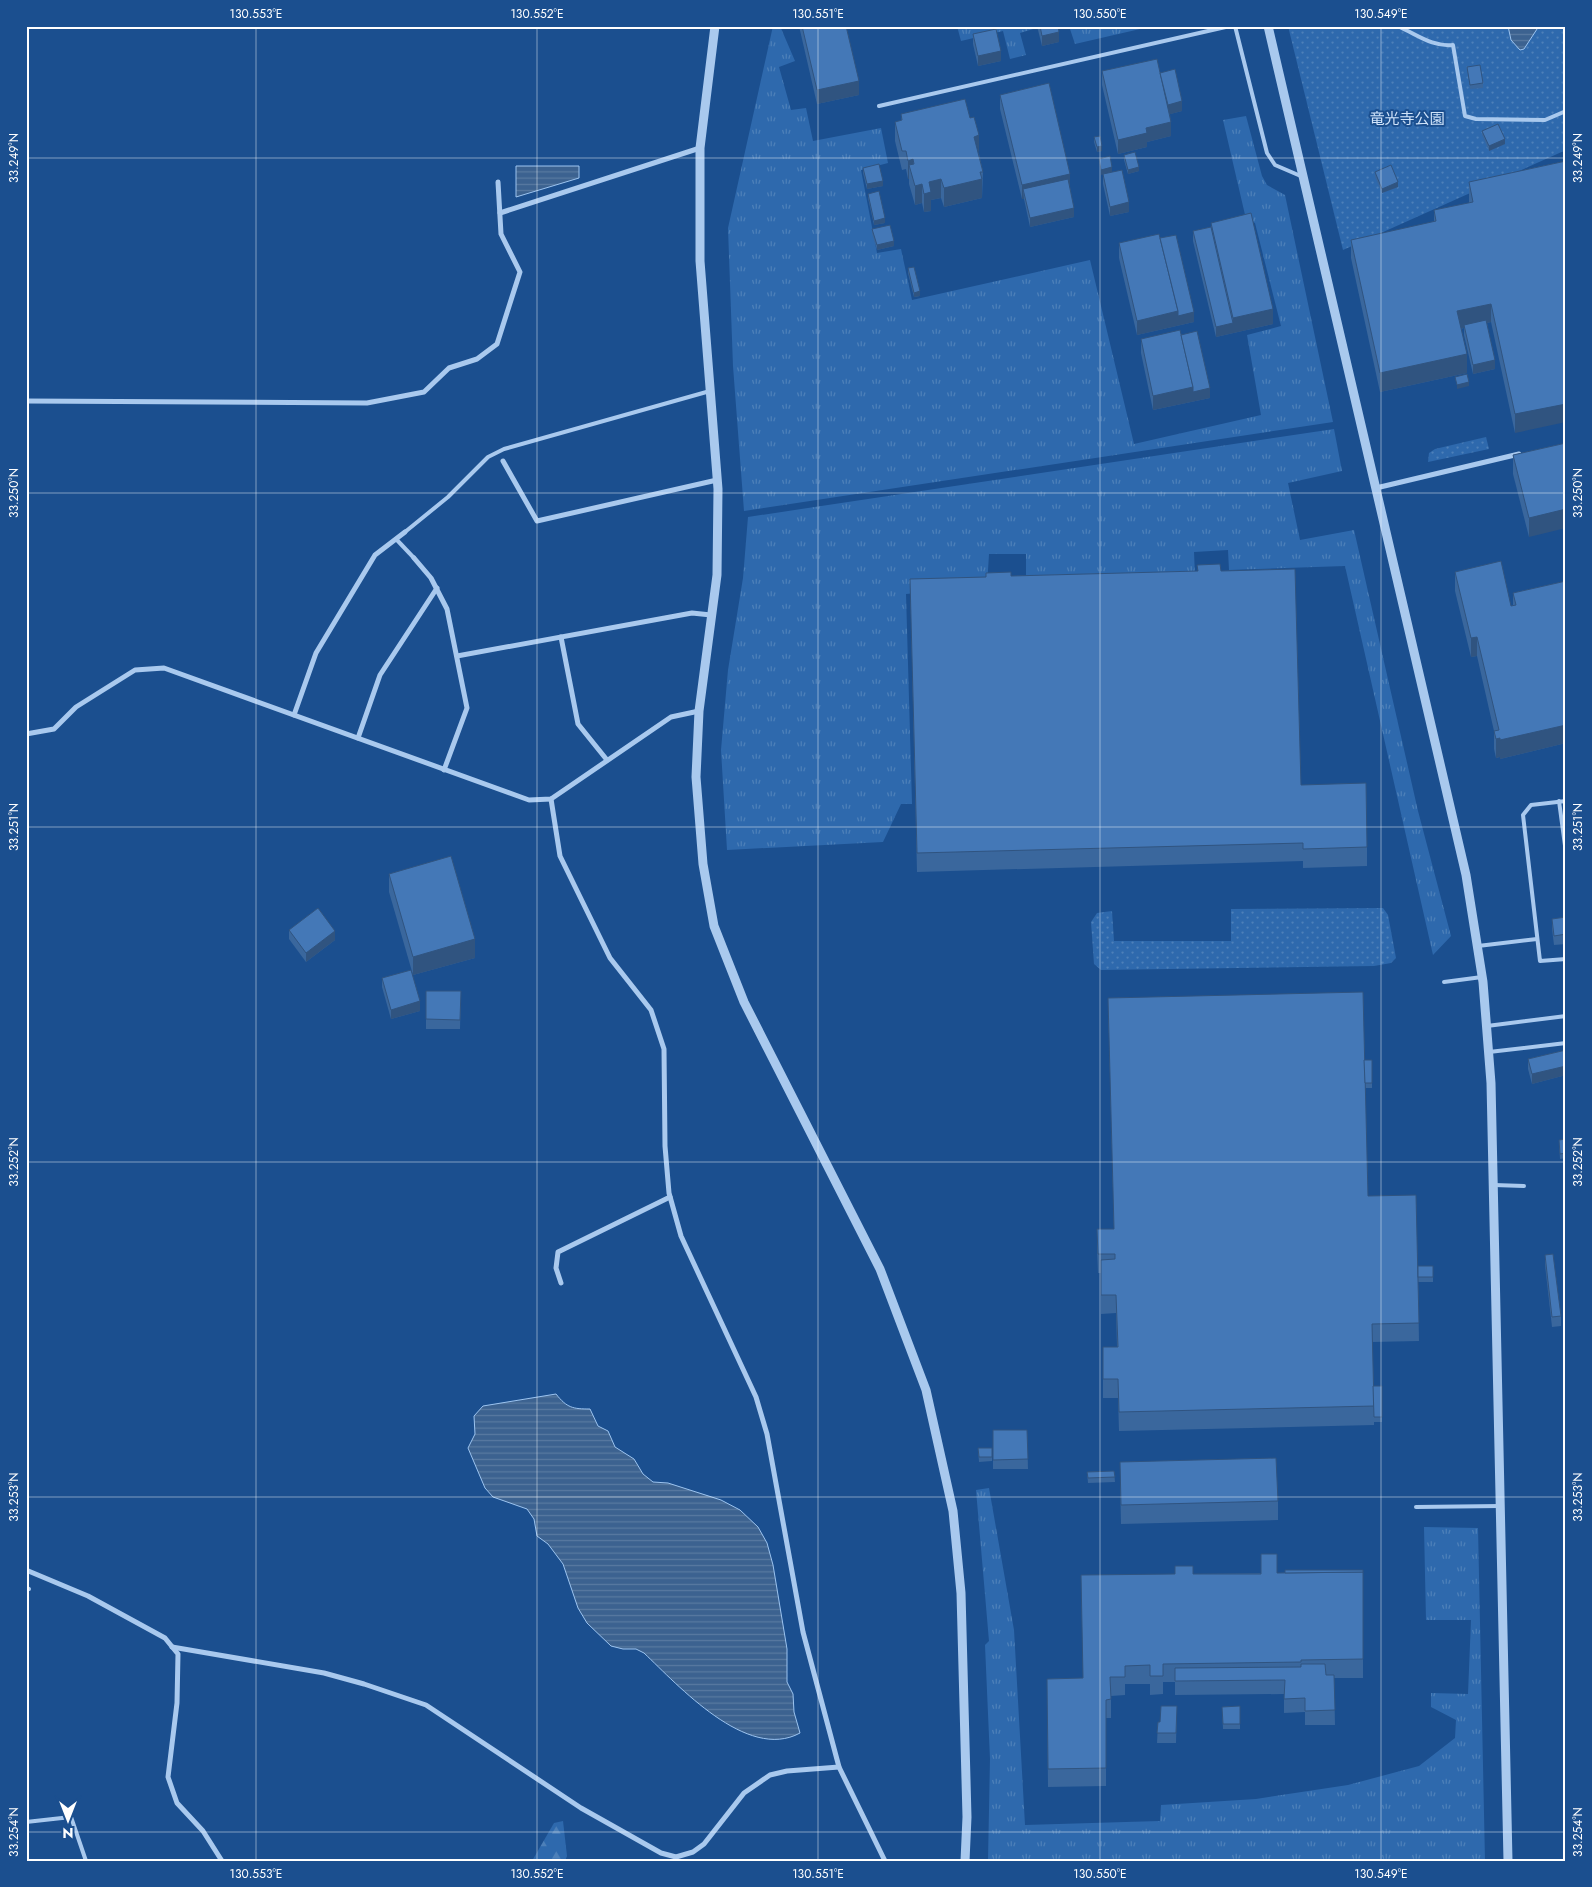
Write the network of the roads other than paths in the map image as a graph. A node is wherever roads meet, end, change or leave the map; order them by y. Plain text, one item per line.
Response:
1 (715, 26) edge
2 (1230, 26) edge
3 (1235, 26) edge
4 (1268, 26) edge
5 (1397, 26) edge
6 (879, 106) dead end
7 (1566, 112) edge
8 (700, 148) junction
9 (1303, 177) junction
10 (498, 182) dead end
11 (500, 213) junction
12 (710, 392) junction
13 (26, 400) edge
14 (1528, 452) edge
15 (503, 461) dead end
16 (717, 480) junction
17 (1376, 488) junction
18 (405, 532) joint
19 (396, 540) junction
20 (414, 558) joint
21 (437, 588) junction
22 (711, 615) junction
23 (561, 637) junction
24 (457, 656) junction
25 (698, 711) junction
26 (294, 715) junction
27 (26, 734) edge
28 (358, 738) junction
29 (607, 760) junction
30 (444, 770) junction
31 (551, 799) junction
32 (1566, 800) edge
33 (1560, 801) junction
34 (1566, 853) edge
35 (1537, 939) junction
36 (1478, 946) junction
37 (1566, 959) edge
38 (1482, 977) junction
39 (1444, 982) dead end
40 (1566, 1016) edge
41 (1487, 1026) junction
42 (1566, 1043) edge
43 (1489, 1052) junction
44 (1494, 1185) junction
45 (1524, 1186) dead end
46 (670, 1198) junction
47 (561, 1282) dead end
48 (1416, 1506) dead end
49 (1500, 1506) junction
50 (26, 1570) edge
51 (172, 1646) junction
52 (839, 1767) junction
53 (26, 1822) edge
54 (86, 1861) edge
55 (222, 1861) edge
56 (885, 1861) edge
57 (965, 1861) edge
58 (1508, 1861) edge

1 - 8 street
2 - 6 lane
3 - 9 lane
4 - 9 street
5 - 7 lane
8 - 11 street
8 - 12 street
9 - 17 street
10 - 11 street
11 - 13 street
12 - 16 street
12 - 18 lane
14 - 17 street
15 - 16 street
16 - 22 street
17 - 36 street
18 - 19 street
19 - 20 lane
19 - 26 street
20 - 21 street
21 - 24 street
21 - 28 street
22 - 23 street
22 - 25 street
23 - 24 street
23 - 29 street
24 - 30 street
25 - 29 street
25 - 57 street
26 - 27 street
26 - 28 street
28 - 30 street
29 - 31 street
30 - 31 street
31 - 46 street
32 - 33 lane
33 - 34 lane
33 - 35 lane
35 - 36 lane
35 - 37 lane
36 - 38 street
38 - 39 lane
38 - 41 street
40 - 41 lane
41 - 43 street
42 - 43 lane
43 - 44 street
44 - 45 lane
44 - 49 street
46 - 47 street
46 - 52 street
48 - 49 lane
49 - 58 street
50 - 51 street
51 - 52 street
51 - 55 street
52 - 56 street
53 - 54 lane

